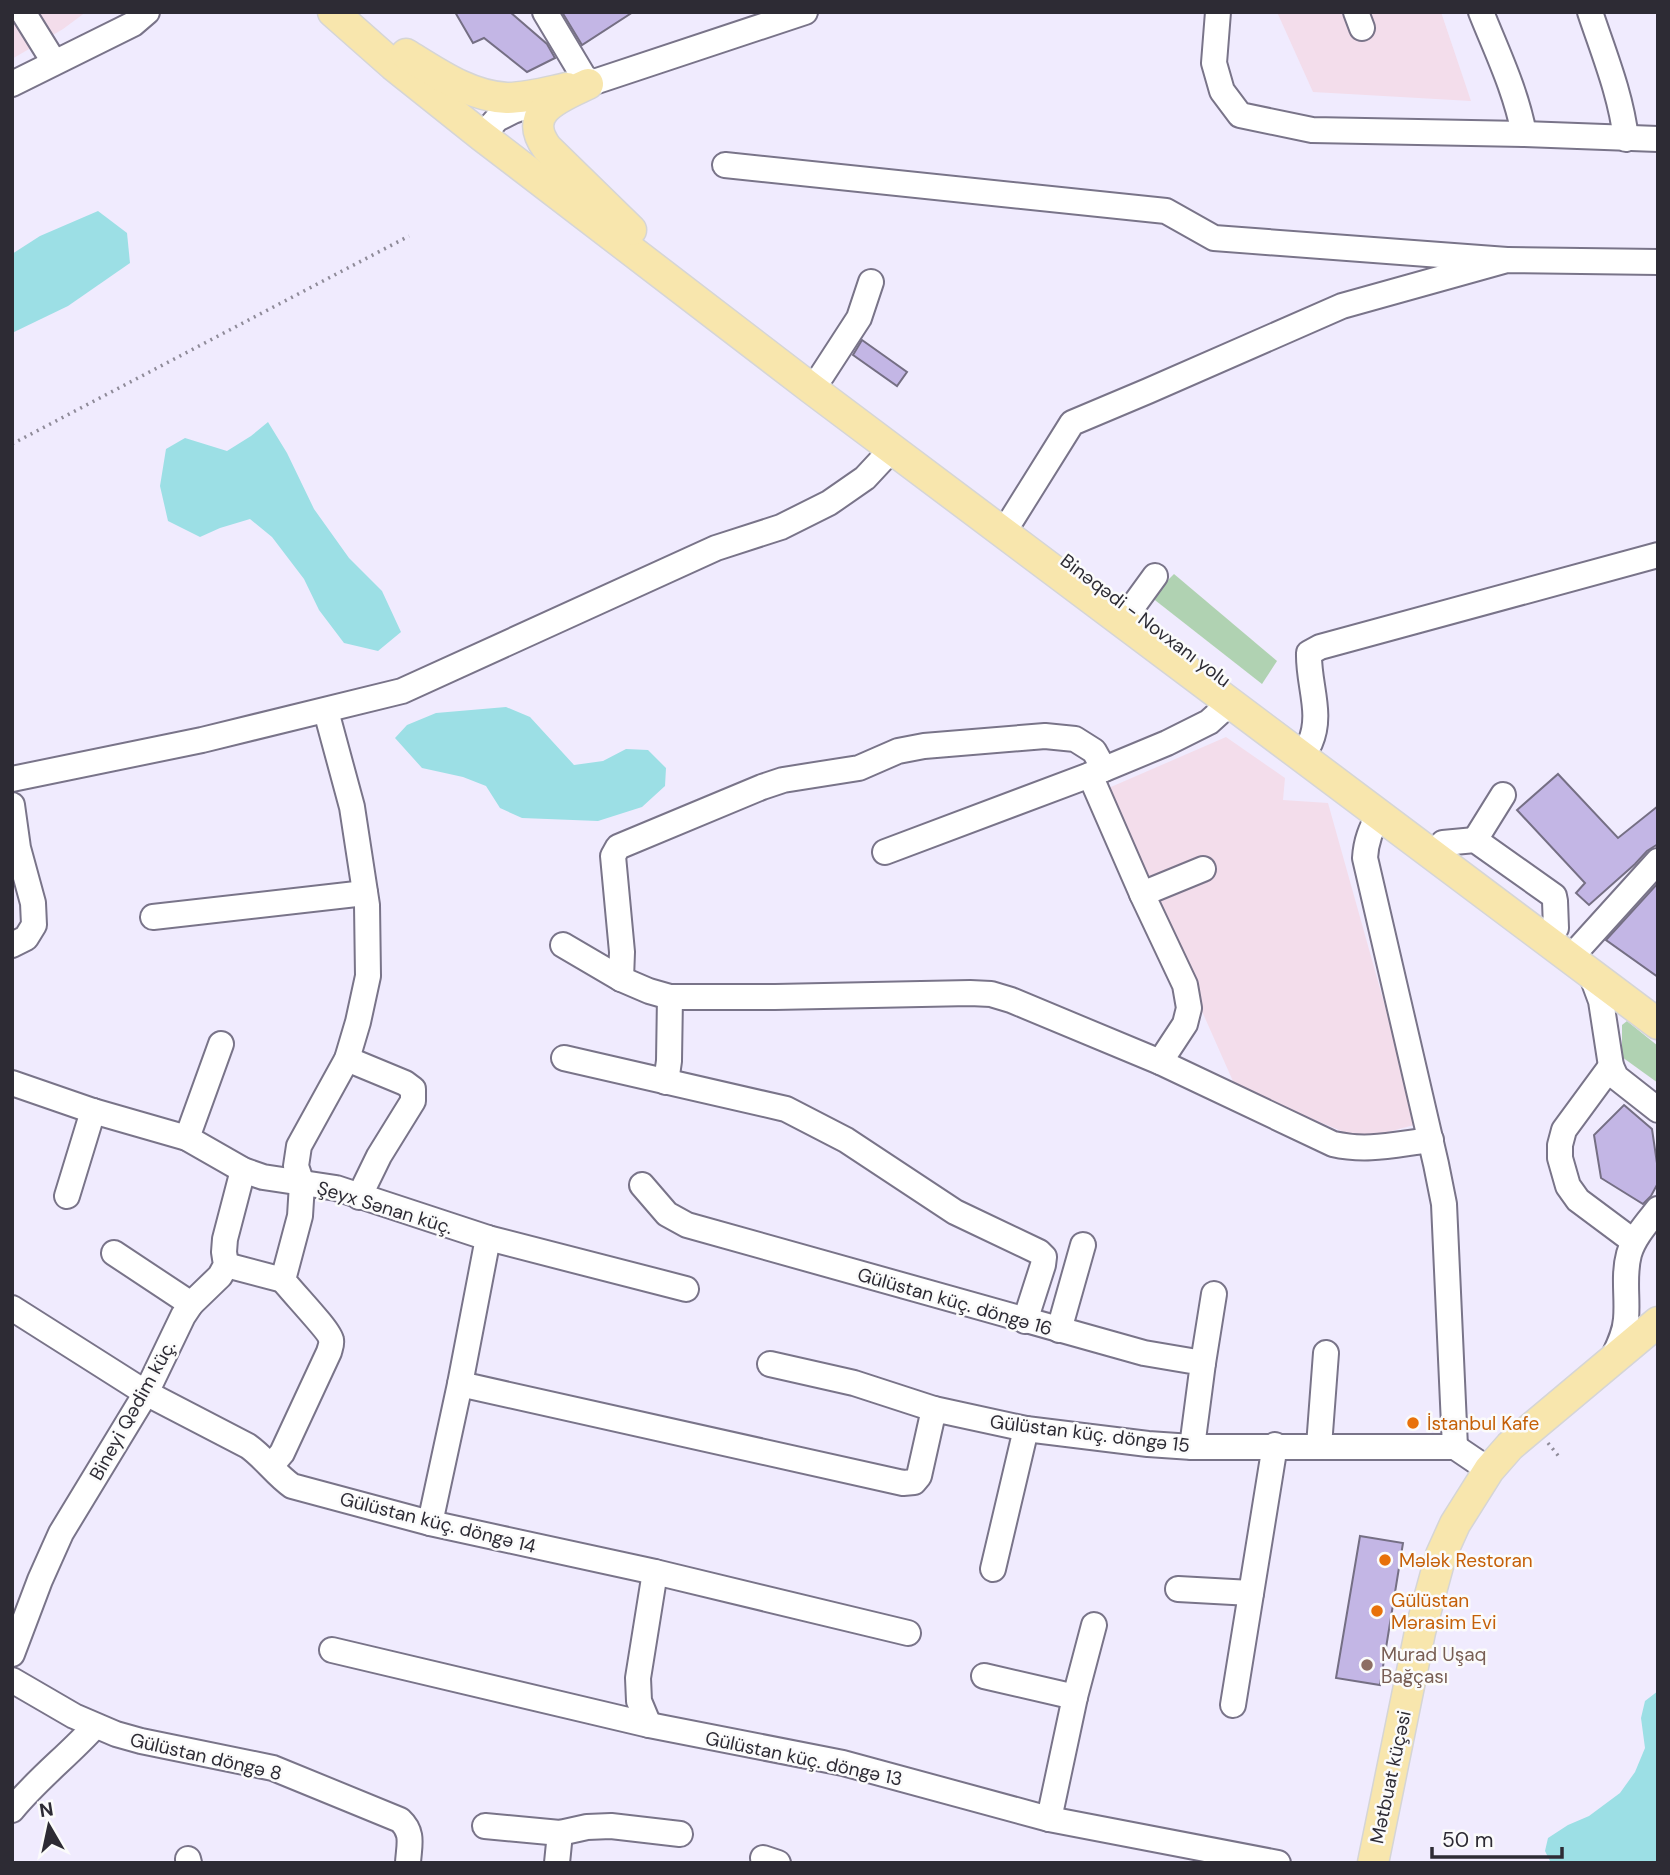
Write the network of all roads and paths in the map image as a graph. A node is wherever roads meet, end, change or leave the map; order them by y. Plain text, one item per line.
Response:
1 (23, 12) edge
2 (147, 12) edge
3 (333, 12) edge
4 (359, 12) edge
5 (545, 12) edge
6 (1218, 12) edge
7 (1481, 12) edge
8 (1590, 12) edge
9 (790, 15) edge
10 (405, 54) junction
11 (54, 62) junction
12 (12, 84) edge
13 (588, 84) junction
14 (487, 130) junction
15 (1524, 134) junction
16 (1626, 139) junction
17 (1658, 139) edge
18 (725, 165) dead end
19 (636, 235) junction
20 (408, 236) dead end
21 (1507, 260) junction
22 (1658, 262) edge
23 (871, 282) dead end
24 (822, 375) junction
25 (12, 444) edge
26 (892, 449) junction
27 (1012, 519) junction
28 (1658, 555) edge
29 (1155, 576) dead end
30 (1131, 609) junction
31 (1230, 703) junction
32 (326, 711) junction
33 (1310, 743) junction
34 (1097, 772) junction
35 (12, 779) edge
36 (1503, 795) dead end
37 (12, 805) edge
38 (1379, 814) junction
39 (1475, 840) junction
40 (1443, 843) junction
41 (885, 852) dead end
42 (1658, 861) edge
43 (1203, 869) dead end
44 (365, 893) junction
45 (1142, 894) junction
46 (153, 917) dead end
47 (1556, 928) junction
48 (12, 945) edge
49 (563, 945) dead end
50 (1586, 960) junction
51 (621, 979) junction
52 (670, 997) junction
53 (1658, 1003) edge
54 (1658, 1024) edge
55 (221, 1044) dead end
56 (564, 1058) dead end
57 (347, 1059) junction
58 (1160, 1062) junction
59 (1611, 1066) junction
60 (666, 1082) junction
61 (12, 1083) edge
62 (1658, 1110) edge
63 (93, 1111) junction
64 (187, 1138) junction
65 (1431, 1140) junction
66 (243, 1170) junction
67 (302, 1184) junction
68 (642, 1185) dead end
69 (67, 1196) dead end
70 (359, 1197) junction
71 (1658, 1209) edge
72 (488, 1238) junction
73 (1633, 1241) junction
74 (1083, 1245) dead end
75 (114, 1253) dead end
76 (226, 1265) junction
77 (283, 1280) junction
78 (686, 1289) dead end
79 (1214, 1293) dead end
80 (191, 1304) junction
81 (12, 1308) edge
82 (1025, 1321) junction
83 (1658, 1322) edge
84 (1059, 1330) junction
85 (1658, 1348) edge
86 (1326, 1353) dead end
87 (1203, 1363) junction
88 (1610, 1363) junction
89 (770, 1364) dead end
90 (460, 1384) junction
91 (146, 1393) junction
92 (934, 1409) junction
93 (1026, 1429) junction
94 (1275, 1446) junction
95 (1319, 1446) junction
96 (1192, 1447) junction
97 (1455, 1447) junction
98 (271, 1466) junction
99 (1489, 1470) junction
100 (430, 1523) junction
101 (993, 1569) dead end
102 (655, 1572) junction
103 (1178, 1589) dead end
104 (1251, 1593) junction
105 (1094, 1625) dead end
106 (908, 1633) dead end
107 (332, 1650) dead end
108 (12, 1654) edge
109 (984, 1676) dead end
110 (12, 1680) edge
111 (1075, 1697) junction
112 (1233, 1705) dead end
113 (649, 1725) junction
114 (95, 1726) junction
115 (12, 1810) edge
116 (1049, 1819) junction
117 (485, 1826) dead end
118 (560, 1833) junction
119 (680, 1834) dead end
120 (408, 1863) edge
121 (557, 1863) edge
122 (1278, 1863) edge
123 (1373, 1863) edge
124 (1390, 1863) edge

1 - 11 street
2 - 11 street
3 - 14 main road
4 - 10 main road
5 - 13 street
6 - 15 street
7 - 15 street
8 - 16 street
9 - 13 street
10 - 13 main road
10 - 14 main road
11 - 12 street
13 - 14 street
13 - 19 main road
14 - 19 main road
14 - 26 main road
15 - 16 street
16 - 17 street
18 - 21 street
19 - 24 main road, Binəqədi - Novxanı yolu
20 - 25 path
21 - 22 street
21 - 27 street
23 - 24 street
24 - 27 main road, Binəqədi - Novxanı yolu
26 - 31 main road
26 - 32 street
27 - 30 main road, Binəqədi - Novxanı yolu
28 - 33 street
29 - 30 street
30 - 33 main road, Binəqədi - Novxanı yolu
31 - 34 street
31 - 38 main road
32 - 35 street
32 - 44 street
33 - 40 main road, Binəqədi - Novxanı yolu
34 - 41 street
34 - 45 street
34 - 51 street
36 - 39 street
37 - 48 street
38 - 50 main road
38 - 65 street
39 - 40 street
39 - 47 street
40 - 47 main road, Binəqədi - Novxanı yolu
42 - 50 street
43 - 45 street
44 - 46 street
44 - 57 street
45 - 58 street
47 - 50 main road, Binəqədi - Novxanı yolu
49 - 51 street
50 - 53 main road, Binəqədi - Novxanı yolu
50 - 54 main road
50 - 59 street
51 - 52 street
52 - 58 street
52 - 60 street
55 - 64 street
56 - 60 street
57 - 67 street
57 - 70 street
58 - 65 street
59 - 62 street
59 - 73 street
60 - 82 street
61 - 63 street, Şeyx Sənan küç.
63 - 64 street, Şeyx Sənan küç.
63 - 69 street
64 - 66 street, Şeyx Sənan küç.
65 - 97 street
66 - 67 street, Şeyx Sənan küç.
66 - 76 street
67 - 70 street, Şeyx Sənan küç.
67 - 77 street
68 - 82 street, Gülüstan küç. döngə 16
70 - 72 street, Şeyx Sənan küç.
71 - 73 street
72 - 78 street, Şeyx Sənan küç.
72 - 90 street
73 - 88 street
74 - 84 street
75 - 80 street
76 - 77 street
76 - 80 street, Bineyi Qədim küç.
77 - 98 street
79 - 87 street
80 - 91 street, Bineyi Qədim küç.
81 - 91 street, Gülüstan küç. döngə 14
82 - 84 street, Gülüstan küç. döngə 16
83 - 88 main road, Mətbuat küçəsi
84 - 87 street, Gülüstan küç. döngə 16
85 - 124 main road, Mətbuat küçəsi
86 - 95 street
87 - 96 street
88 - 99 main road, Mətbuat küçəsi
89 - 92 street, Gülüstan küç. döngə 15
90 - 92 street
90 - 100 street
91 - 98 street, Gülüstan küç. döngə 14
91 - 108 street, Bineyi Qədim küç.
92 - 93 street, Gülüstan küç. döngə 15
93 - 96 street, Gülüstan küç. döngə 15
93 - 101 street
94 - 95 street, Gülüstan küç. döngə 15
94 - 96 street, Gülüstan küç. döngə 15
94 - 104 street
95 - 97 street, Gülüstan küç. döngə 15
97 - 99 street
98 - 100 street, Gülüstan küç. döngə 14
99 - 123 main road, Mətbuat küçəsi
100 - 102 street, Gülüstan küç. döngə 14
102 - 106 street, Gülüstan küç. döngə 14
102 - 113 street
103 - 104 street
104 - 112 street
105 - 111 street
107 - 113 street, Gülüstan küç. döngə 13
109 - 111 street
110 - 114 street, Gülüstan döngə 8
111 - 116 street
113 - 116 street, Gülüstan küç. döngə 13
114 - 115 street
114 - 120 street, Gülüstan döngə 8
116 - 122 street, Gülüstan küç. döngə 13
117 - 118 street
118 - 119 street
118 - 121 street

